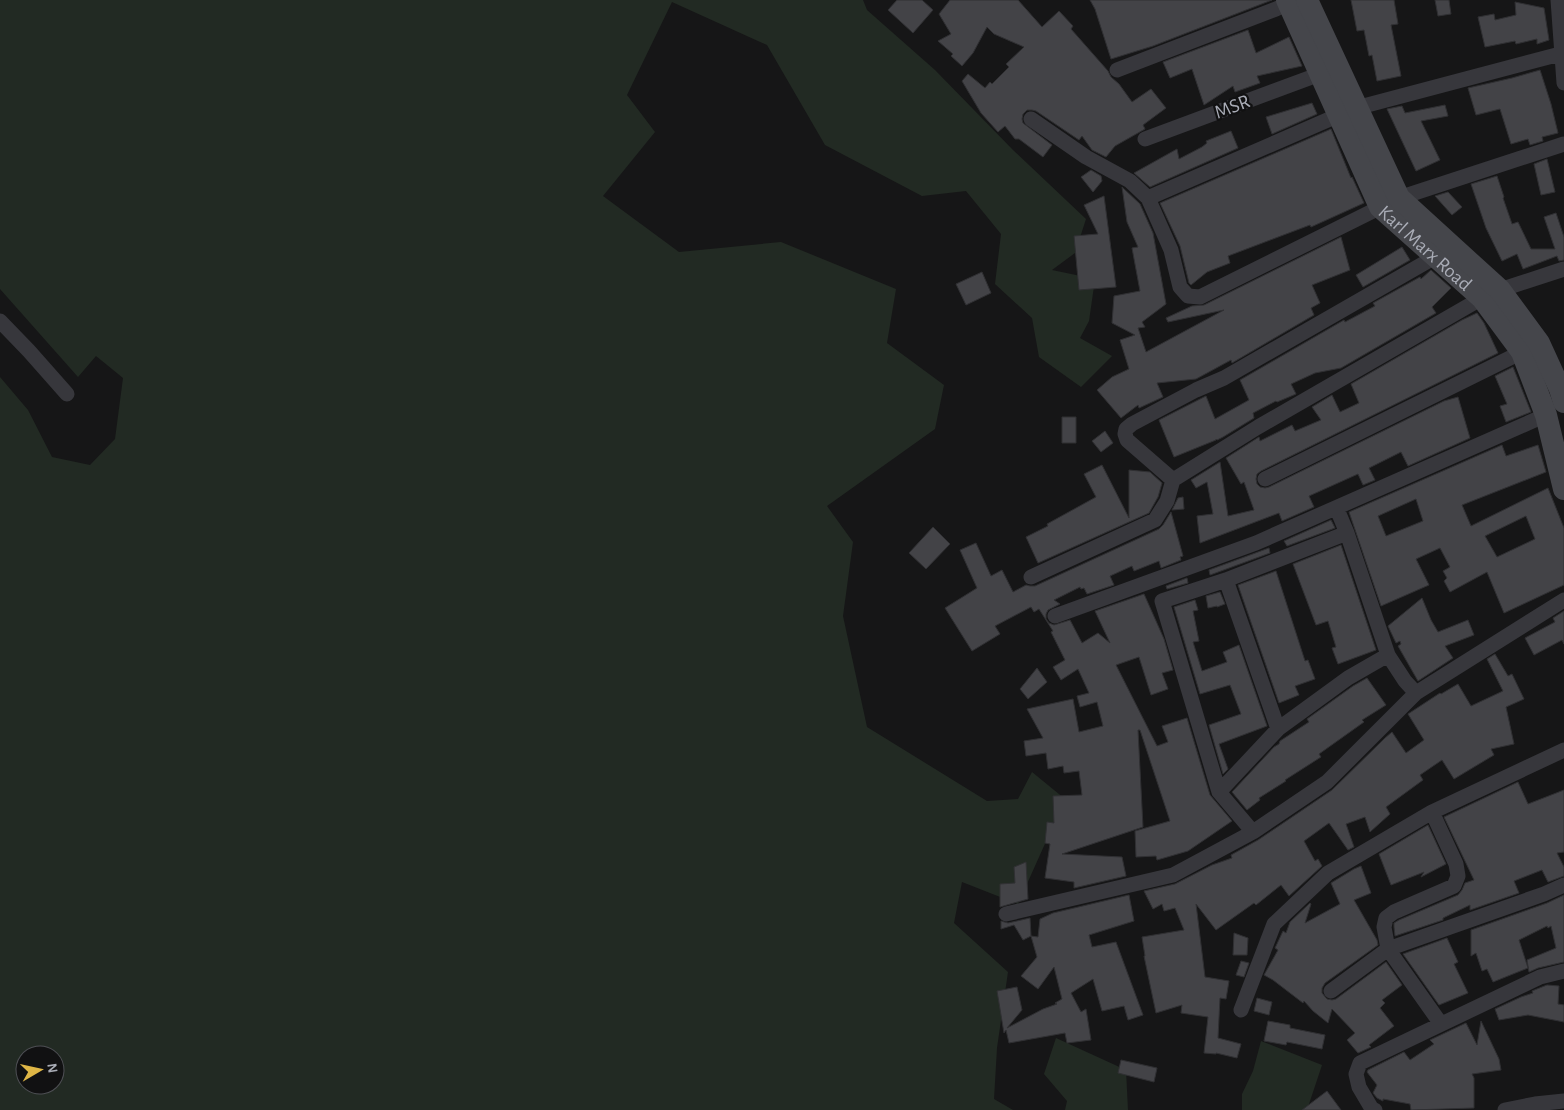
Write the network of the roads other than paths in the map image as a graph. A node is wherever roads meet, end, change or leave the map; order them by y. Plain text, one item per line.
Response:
1 (1558, 0) edge
2 (1294, 1) edge
3 (1563, 53) edge
4 (1117, 70) dead end
5 (1320, 74) junction
6 (1564, 84) edge
7 (1347, 111) junction
8 (1031, 119) dead end
9 (1145, 139) dead end
10 (1564, 144) edge
11 (1148, 198) junction
12 (1389, 202) junction
13 (1435, 257) junction
14 (1564, 269) edge
15 (1491, 294) junction
16 (0, 321) edge
17 (1522, 352) junction
18 (67, 394) dead end
19 (1564, 402) edge
20 (1546, 415) junction
21 (1173, 480) junction
22 (1265, 480) dead end
23 (1564, 489) edge
24 (1336, 508) junction
25 (1347, 533) junction
26 (1032, 577) dead end
27 (1226, 580) junction
28 (1564, 600) edge
29 (1055, 616) dead end
30 (1388, 655) junction
31 (1416, 693) junction
32 (1278, 729) junction
33 (1564, 750) edge
34 (1219, 792) junction
35 (1432, 812) junction
36 (1253, 832) junction
37 (1564, 885) edge
38 (1006, 914) dead end
39 (1388, 949) junction
40 (1564, 971) edge
41 (1331, 991) dead end
42 (1241, 1010) dead end
43 (1441, 1024) junction
44 (1564, 1101) edge
45 (1375, 1110) edge
46 (1505, 1110) edge

1 - 3 street
2 - 4 street
2 - 5 main road, Karl Marx Road
2 - 7 main road, Karl Marx Road
3 - 6 street
3 - 7 street
5 - 7 main road, Karl Marx Road
5 - 9 street, MSR
7 - 11 street
7 - 12 main road, Karl Marx Road
8 - 11 street
10 - 12 street
11 - 12 street
12 - 13 main road, Karl Marx Road
12 - 15 main road, Karl Marx Road
13 - 15 main road, Karl Marx Road
13 - 21 street
14 - 15 street
15 - 17 main road, Karl Marx Road
15 - 19 main road, Karl Marx Road
15 - 21 street
16 - 18 street
17 - 20 main road, Karl Marx Road
17 - 22 street
20 - 23 main road, Karl Marx Road
20 - 24 street
21 - 26 street
24 - 25 street
24 - 29 street
25 - 27 street
25 - 30 street
27 - 32 street
27 - 34 street
28 - 31 street
30 - 31 street
30 - 32 street
31 - 36 street
32 - 34 street
33 - 35 street
34 - 36 street
35 - 39 street
35 - 42 street
36 - 38 street
37 - 39 street
39 - 41 street
39 - 43 street
40 - 43 street
43 - 45 street
44 - 46 street

